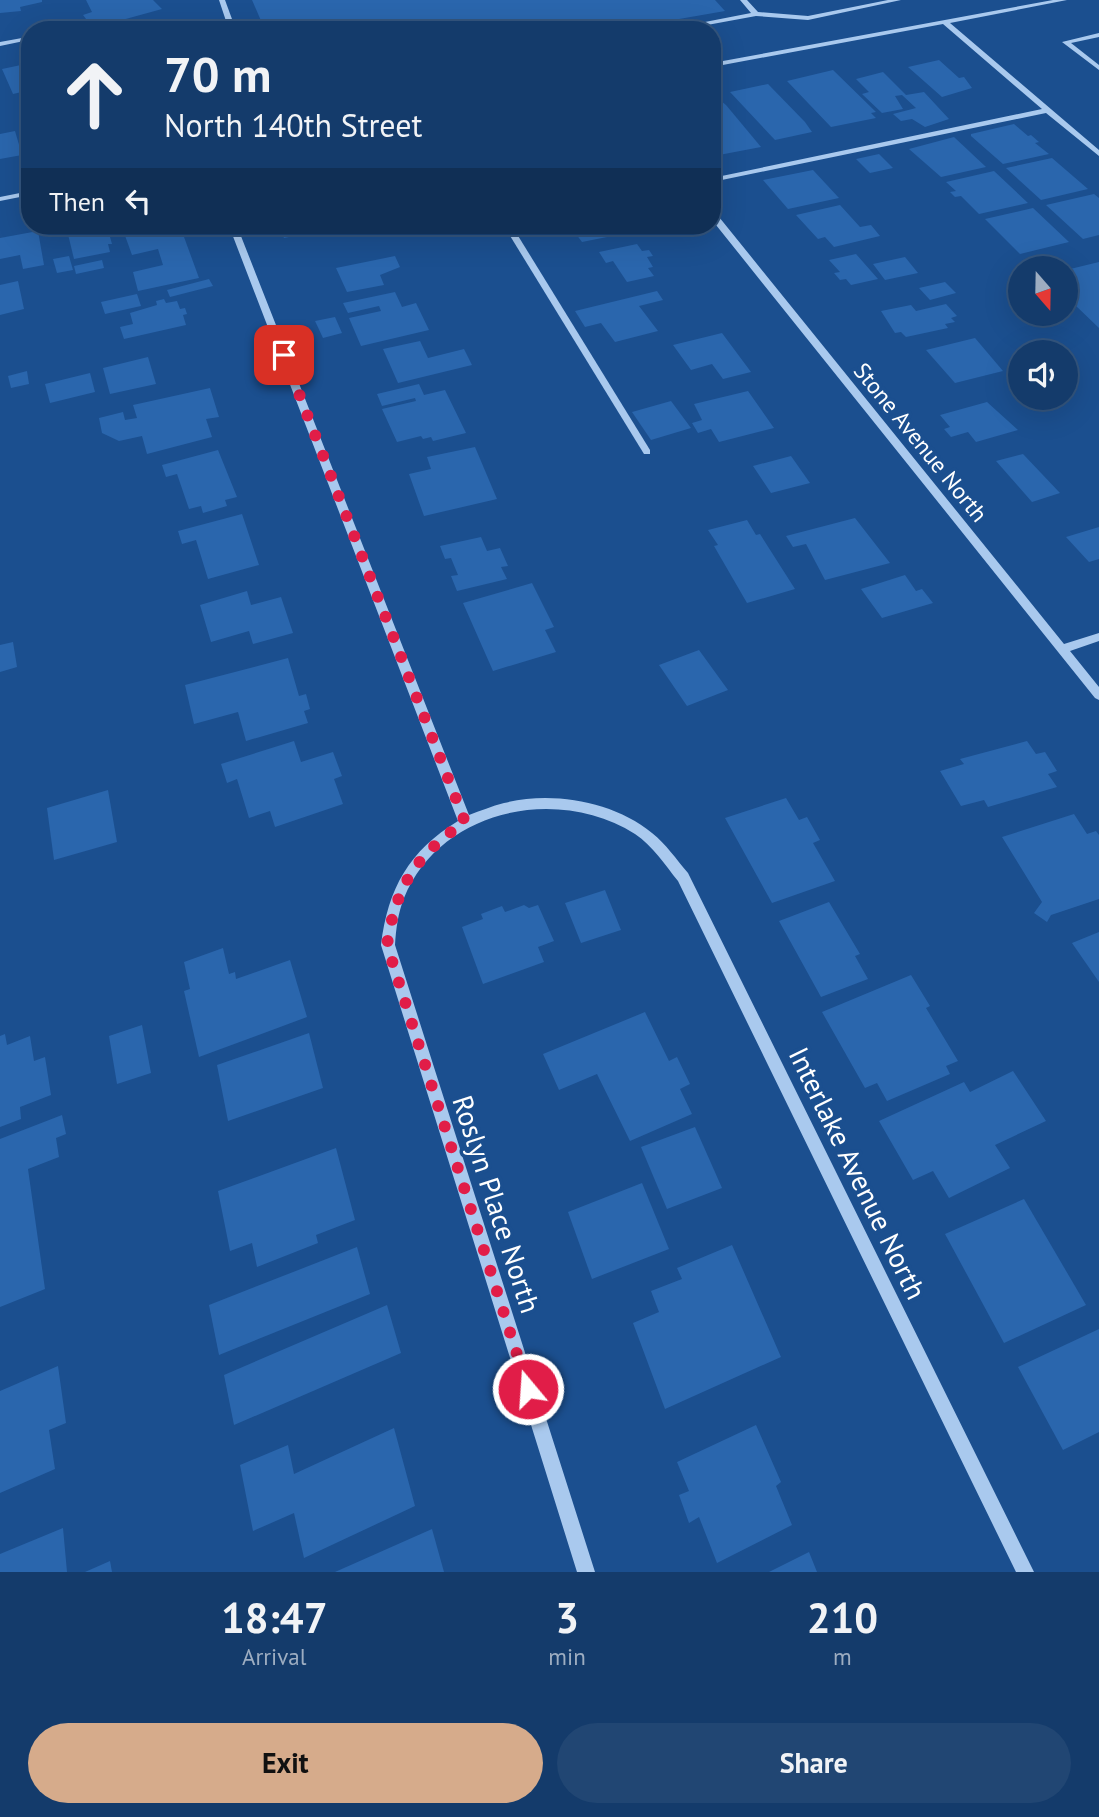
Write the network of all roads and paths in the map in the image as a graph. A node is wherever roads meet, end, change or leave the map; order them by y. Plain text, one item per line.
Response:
1 (222, 0) edge
2 (744, 0) edge
3 (898, 0) edge
4 (1064, 0) edge
5 (756, 13) junction
6 (230, 21) edge
7 (714, 21) edge
8 (944, 22) junction
9 (1099, 35) edge
10 (21, 40) edge
11 (0, 44) edge
12 (721, 63) edge
13 (1099, 68) edge
14 (1047, 110) junction
15 (1099, 154) edge
16 (721, 178) edge
17 (21, 195) edge
18 (0, 199) edge
19 (721, 225) edge
20 (237, 235) edge
21 (514, 235) edge
22 (647, 452) dead end
23 (1099, 637) edge
24 (1062, 649) junction
25 (1099, 695) edge
26 (465, 822) junction
27 (586, 1572) edge
28 (1025, 1572) edge

1 - 6 street
2 - 5 street
3 - 5 street
4 - 8 street
5 - 7 street
8 - 12 street
8 - 14 street
9 - 13 street
10 - 11 street
14 - 15 street
14 - 16 street
17 - 18 street
19 - 24 street, Stone Avenue North
20 - 26 street
21 - 22 street
23 - 24 street
24 - 25 street, Stone Avenue North
26 - 27 street, Roslyn Place North
26 - 28 street, Interlake Avenue North

